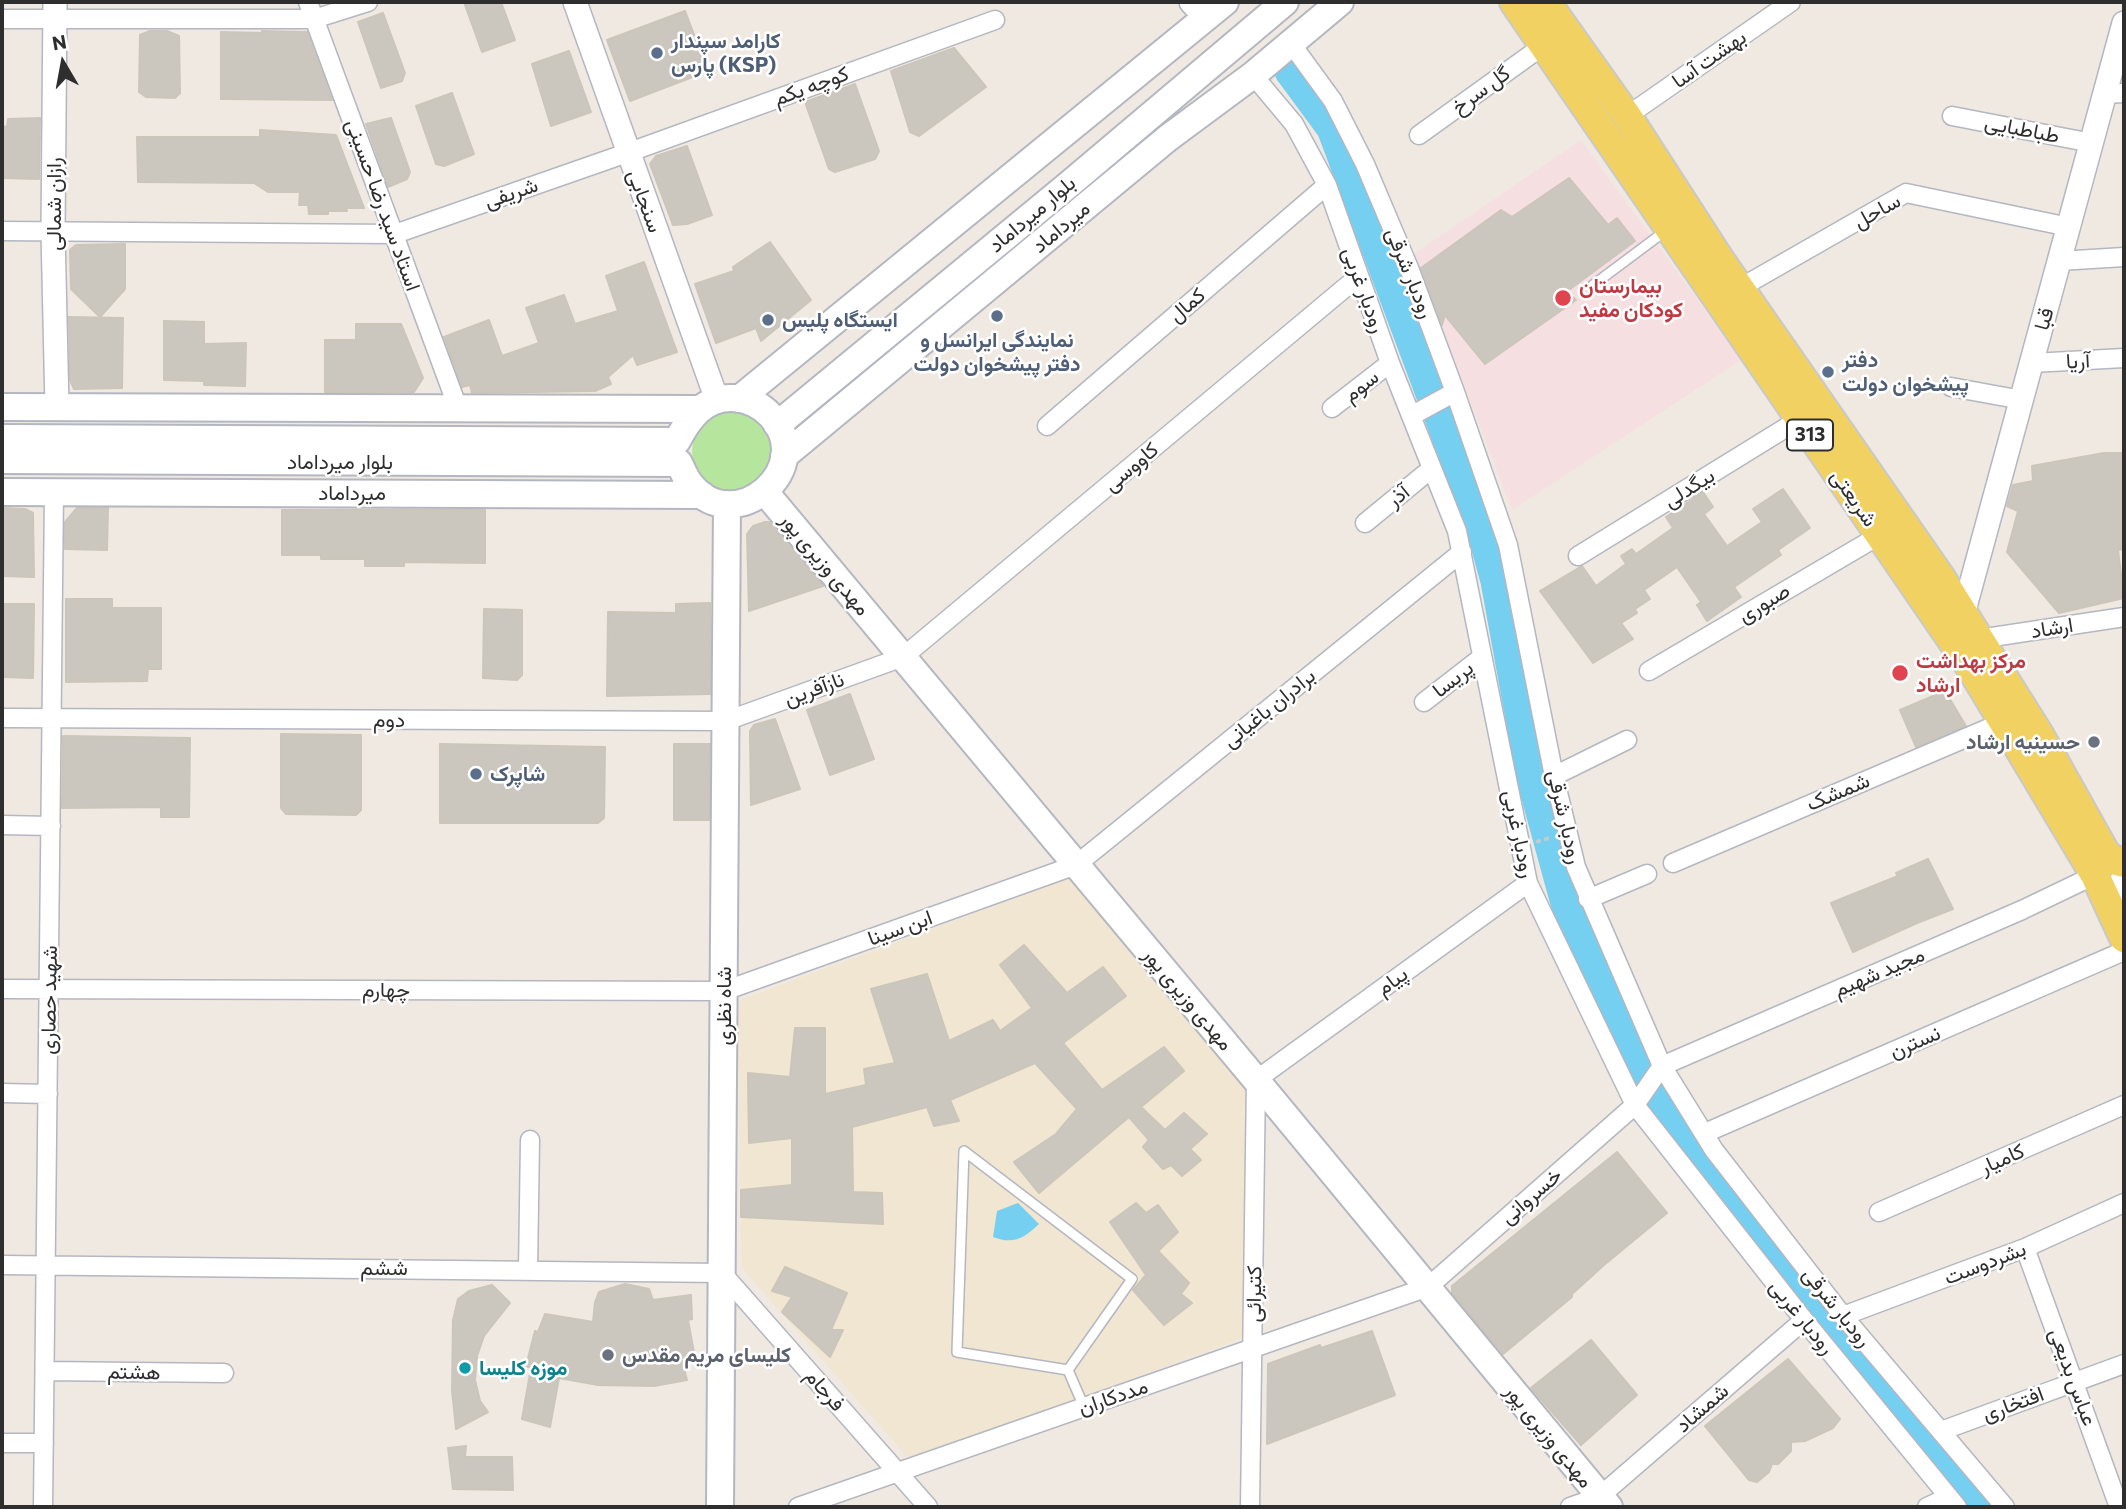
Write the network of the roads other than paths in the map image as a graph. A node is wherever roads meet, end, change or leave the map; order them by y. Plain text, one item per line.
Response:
1 (308, 2) edge
2 (368, 2) edge
3 (575, 2) edge
4 (1285, 2) edge
5 (1340, 2) edge
6 (1514, 2) edge
7 (1546, 2) edge
8 (1791, 2) edge
9 (1207, 7) edge
10 (55, 10) edge
11 (2, 19) edge
12 (314, 19) junction
13 (995, 20) dead end
14 (2124, 23) edge
15 (1290, 42) junction
16 (1544, 45) junction
17 (1253, 75) junction
18 (2115, 94) edge
19 (1627, 116) junction
20 (1952, 116) dead end
21 (1419, 135) dead end
22 (1168, 138) junction
23 (2092, 143) junction
24 (627, 153) junction
25 (1067, 186) junction
26 (1326, 186) junction
27 (2069, 227) junction
28 (1669, 228) junction
29 (2, 231) edge
30 (53, 232) junction
31 (395, 233) junction
32 (2124, 257) edge
33 (2060, 261) junction
34 (1359, 276) junction
35 (1593, 285) dead end
36 (1740, 288) junction
37 (844, 313) junction
38 (877, 342) junction
39 (2124, 358) edge
40 (1390, 363) junction
41 (2032, 363) junction
42 (1951, 387) dead end
43 (1455, 392) junction
44 (2022, 400) junction
45 (718, 403) junction
46 (2, 407) edge
47 (57, 407) junction
48 (458, 408) junction
49 (1332, 408) dead end
50 (1411, 416) junction
51 (1800, 419) junction
52 (777, 425) junction
53 (1047, 425) dead end
54 (2, 438) edge
55 (678, 452) junction
56 (784, 456) junction
57 (2, 460) edge
58 (1431, 469) junction
59 (2, 492) edge
60 (54, 492) junction
61 (765, 492) junction
62 (702, 495) junction
63 (727, 504) junction
64 (1365, 523) dead end
65 (1880, 535) junction
66 (1462, 552) junction
67 (1578, 556) dead end
68 (1964, 614) junction
69 (2124, 617) edge
70 (1979, 639) junction
71 (903, 657) junction
72 (1482, 657) junction
73 (1649, 671) dead end
74 (1424, 702) dead end
75 (2, 718) edge
76 (52, 718) junction
77 (726, 721) junction
78 (2003, 722) junction
79 (1627, 740) dead end
80 (1554, 776) junction
81 (2, 825) edge
82 (51, 826) junction
83 (1673, 863) dead end
84 (2124, 863) edge
85 (1076, 865) junction
86 (1647, 874) dead end
87 (2095, 875) junction
88 (2124, 880) edge
89 (1528, 883) junction
90 (1588, 899) junction
91 (2124, 915) edge
92 (2124, 938) edge
93 (2124, 951) edge
94 (2, 989) edge
95 (49, 989) junction
96 (724, 991) junction
97 (1662, 1066) junction
98 (1256, 1080) junction
99 (2, 1093) edge
100 (48, 1094) junction
101 (1634, 1105) junction
102 (2124, 1105) edge
103 (1705, 1133) junction
104 (530, 1140) dead end
105 (2124, 1203) edge
106 (1880, 1212) dead end
107 (2025, 1248) junction
108 (2, 1265) edge
109 (46, 1266) junction
110 (527, 1270) junction
111 (722, 1273) junction
112 (1428, 1287) junction
113 (1843, 1316) junction
114 (1804, 1320) junction
115 (1254, 1348) junction
116 (2124, 1364) edge
117 (1068, 1370) junction
118 (45, 1371) junction
119 (224, 1373) dead end
120 (2074, 1382) junction
121 (1083, 1407) junction
122 (1941, 1431) junction
123 (2, 1443) edge
124 (44, 1443) junction
125 (898, 1472) junction
126 (1604, 1502) edge
127 (1953, 1502) edge
128 (43, 1507) edge
129 (720, 1507) edge
130 (798, 1507) edge
131 (929, 1507) edge
132 (1250, 1507) edge
133 (1570, 1507) edge
134 (1927, 1507) edge
135 (2005, 1507) edge
136 (2119, 1507) edge

1 - 12 street, استاد سید رضا حسینی
2 - 12 street
3 - 24 street, سنجابی
4 - 25 main road, بلوار میرداماد
5 - 15 main road, میرداماد
6 - 16 main road, شریعتی / 313
7 - 19 main road, شریعتی / 313
8 - 19 street, بهشت آسا
9 - 37 main road, بلوار میرداماد
10 - 11 street
10 - 12 street
10 - 30 street, رازان شمالی
12 - 31 street, استاد سید رضا حسینی
13 - 24 street, کوچه یکم
14 - 18 street, قبا
15 - 17 main road, میرداماد
15 - 43 street, رودبار شرقی
16 - 21 street, گل سرخ
16 - 28 main road, شریعتی / 313
17 - 22 main road, میرداماد
17 - 26 street, رودبار غربی
18 - 23 street, قبا
19 - 36 main road, شریعتی / 313
20 - 23 street, طباطبایی
22 - 25 main road
22 - 56 main road, میرداماد
23 - 27 street, قبا
24 - 31 street, شریفی
24 - 45 street, سنجابی
25 - 38 main road, بلوار میرداماد
26 - 34 street, رودبار غربی
26 - 53 street, کمال
27 - 33 street, قبا
27 - 36 street, ساحل
28 - 35 lane
28 - 51 main road, شریعتی / 313
29 - 30 street
30 - 31 street
30 - 47 street, رازان شمالی
31 - 48 street, استاد سید رضا حسینی
32 - 33 street
33 - 41 street, قبا
34 - 40 street, رودبار غربی
34 - 71 street, کاووسی
36 - 68 main road, شریعتی / 313
37 - 38 main road
37 - 45 main road, بلوار میرداماد
38 - 52 main road, بلوار میرداماد
39 - 41 street, آریا
40 - 49 street, سوم
40 - 50 street, رودبار غربی
41 - 44 street, قبا
42 - 44 street
43 - 50 street
43 - 80 street, رودبار شرقی
44 - 68 street, قبا
45 - 48 main road
45 - 52 main road
45 - 55 main road
46 - 47 main road
47 - 48 main road
50 - 58 street, رودبار غربی
51 - 65 main road, شریعتی / 313
51 - 67 street, بیگدلی
52 - 56 main road
54 - 55 main road, بلوار میرداماد
55 - 57 main road, بلوار میرداماد
55 - 62 main road
56 - 61 main road
58 - 64 street, آذر
58 - 66 street, رودبار غربی
59 - 60 main road, میرداماد
60 - 62 main road, میرداماد
60 - 76 street, شهید حصاری
61 - 63 main road
61 - 71 main road, مهدی وزیری پور
62 - 63 main road
63 - 77 main road, شاه نظری
65 - 73 street, صبوری
65 - 78 main road, شریعتی / 313
66 - 72 street, رودبار غربی
66 - 85 street, برادران باغیانی
68 - 70 main road, شریعتی / 313
69 - 70 street, ارشاد
70 - 84 main road, شریعتی / 313
71 - 77 street, نازآفرین
71 - 85 main road, مهدی وزیری پور
72 - 74 street, پریسا
72 - 89 street, رودبار غربی
75 - 76 street, دوم
76 - 77 street, دوم
76 - 82 street, شهید حصاری
77 - 96 main road, شاه نظری
78 - 83 street, شمشک
78 - 87 main road, شریعتی / 313
79 - 80 street
80 - 90 street, رودبار شرقی
81 - 82 street
82 - 95 street, شهید حصاری
85 - 96 street, ابن سینا
85 - 98 main road, مهدی وزیری پور
86 - 90 street
87 - 92 main road, شریعتی / 313
87 - 97 street, مجید شهیم
88 - 91 main road
89 - 98 street, پیام
89 - 101 street, رودبار غربی
90 - 97 street, رودبار شرقی
93 - 103 street, نسترن
94 - 95 street, چهارم
95 - 96 street, چهارم
95 - 100 street, شهید حصاری
96 - 111 main road, شاه نظری
97 - 101 street, خسروانی
97 - 103 street, رودبار شرقی
98 - 112 main road, مهدی وزیری پور
98 - 115 street, کتیرائی
99 - 100 street
100 - 109 street, شهید حصاری
101 - 112 street, خسروانی
101 - 114 street, رودبار غربی
102 - 106 street, کامیار
103 - 113 street, رودبار شرقی
104 - 110 street
105 - 107 street, بشردوست
107 - 113 street, بشردوست
107 - 120 street, عباس بدیعی
108 - 109 street, ششم
109 - 110 street, ششم
109 - 118 street, شهید حصاری
110 - 111 street, ششم
111 - 125 street, فرجام
111 - 129 main road, شاه نظری
112 - 115 street, مددکاران
112 - 126 main road, مهدی وزیری پور
113 - 122 street, رودبار شرقی
114 - 126 street, شمشاد
114 - 127 street, رودبار غربی
115 - 121 street, مددکاران
115 - 132 street, کتیرائی
116 - 120 street, افتخاری
117 - 117 lane
117 - 121 lane
118 - 119 street, هشتم
118 - 124 street, شهید حصاری
120 - 122 street, افتخاری
120 - 136 street, عباس بدیعی
121 - 125 street, مددکاران
122 - 135 street, رودبار شرقی
123 - 124 street
124 - 128 street, شهید حصاری
125 - 130 street, مددکاران
125 - 131 street, فرجام
126 - 133 street
127 - 134 street

